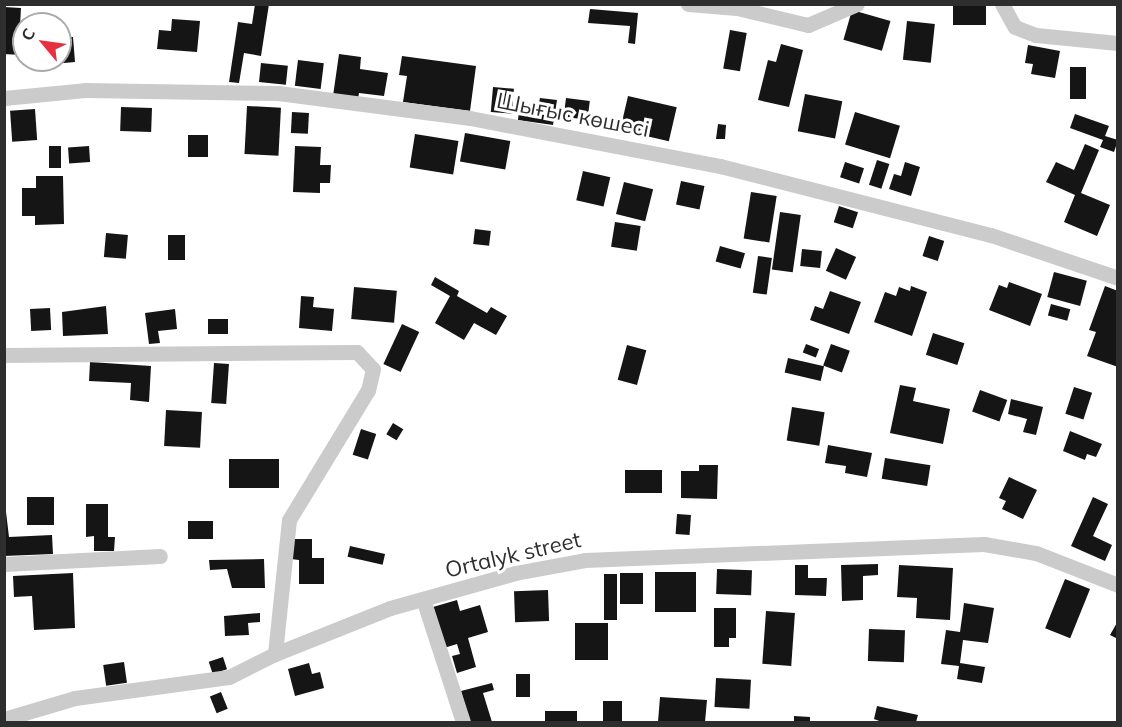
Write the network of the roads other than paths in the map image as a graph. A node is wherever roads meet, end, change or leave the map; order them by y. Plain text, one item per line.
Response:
1 (688, 4) edge
2 (857, 4) edge
3 (1002, 4) edge
4 (1118, 43) edge
5 (4, 98) edge
6 (1118, 278) edge
7 (4, 355) edge
8 (160, 556) dead end
9 (4, 564) edge
10 (1118, 585) edge
11 (423, 599) junction
12 (275, 654) junction
13 (4, 719) edge
14 (463, 723) edge

1 - 2 street
3 - 4 street
5 - 6 street, Шығыс көшесі
7 - 12 street
8 - 9 street
10 - 11 street, Ortalyk street
11 - 12 street, Ortalyk street
11 - 14 street
12 - 13 street, Ortalyk street

